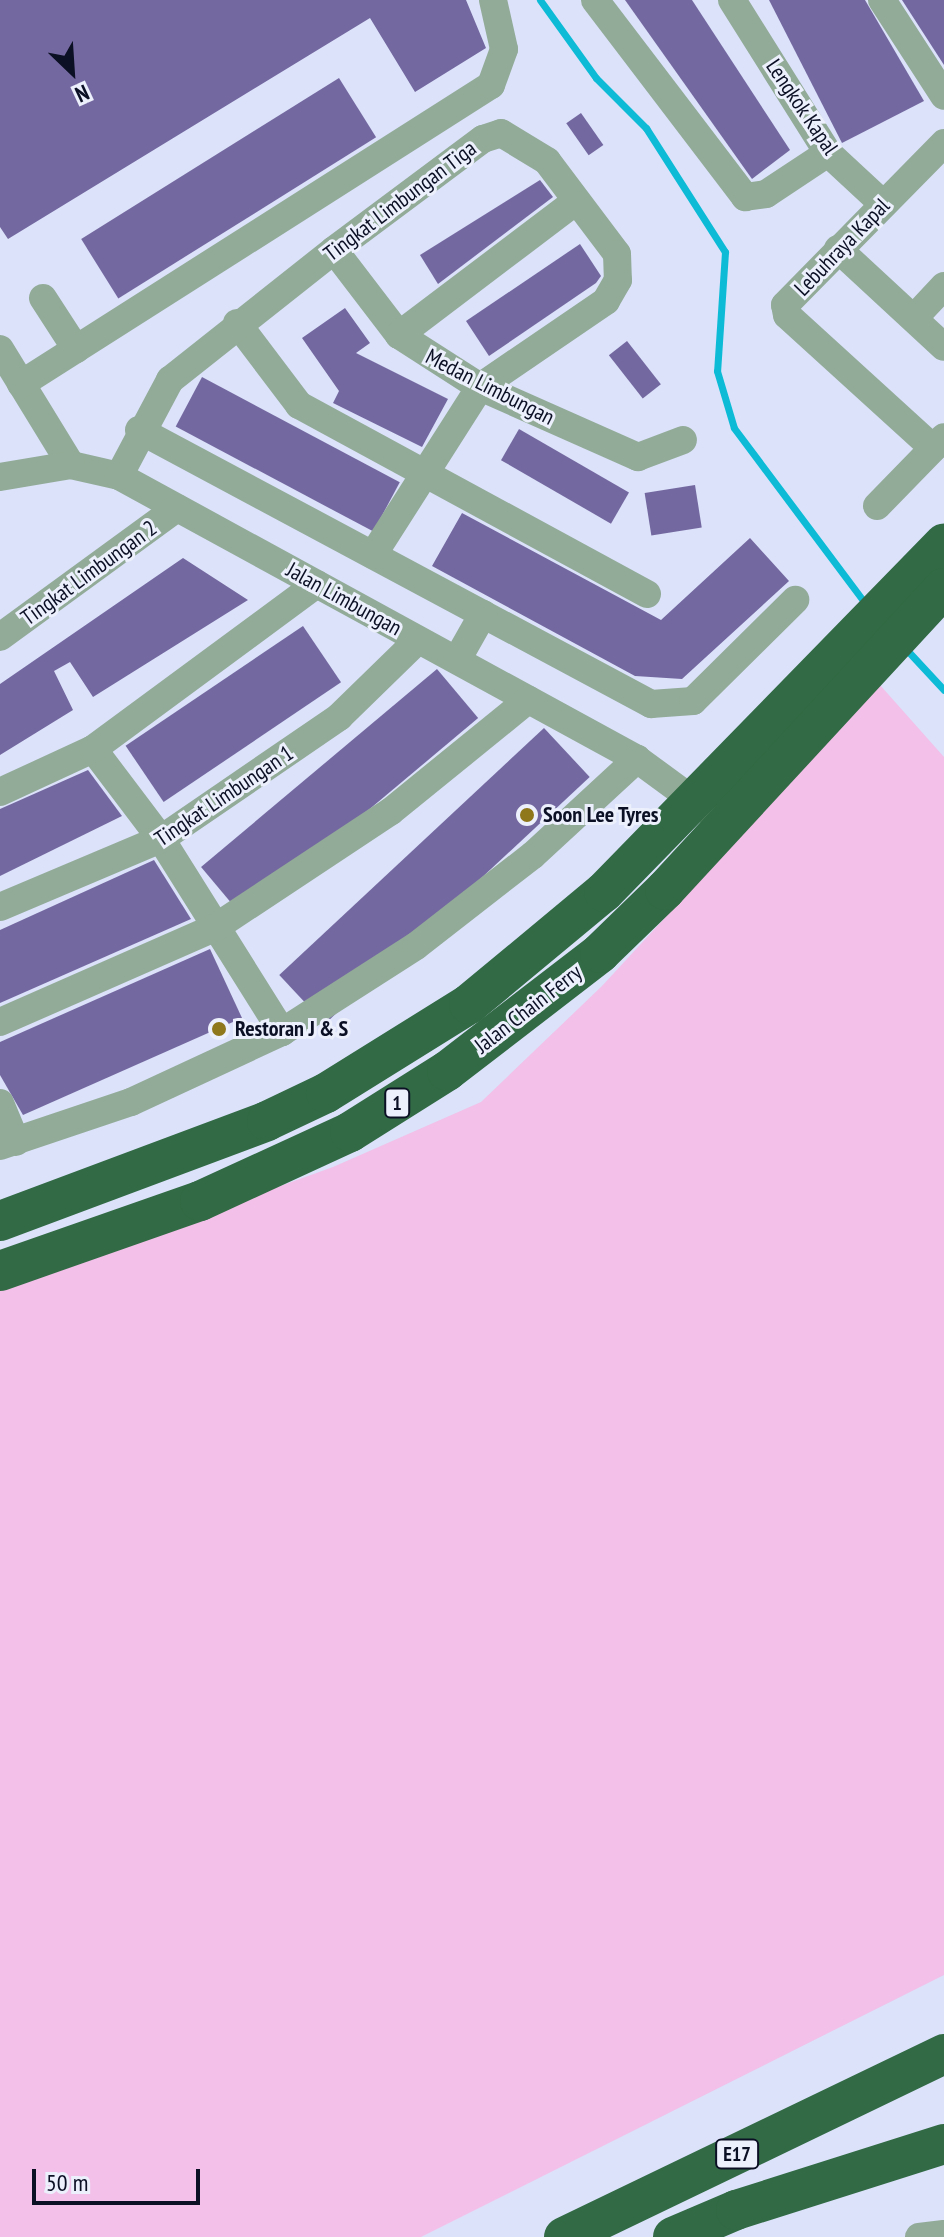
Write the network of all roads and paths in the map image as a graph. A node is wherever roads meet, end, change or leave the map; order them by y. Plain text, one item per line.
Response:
1 (493, 0) edge
2 (595, 0) edge
3 (732, 0) edge
4 (882, 0) edge
5 (944, 96) edge
6 (944, 143) edge
7 (828, 153) junction
8 (575, 202) junction
9 (883, 204) junction
10 (838, 249) junction
11 (334, 250) junction
12 (944, 286) edge
13 (43, 298) dead end
14 (914, 318) junction
15 (237, 323) junction
16 (399, 335) junction
17 (944, 347) edge
18 (0, 349) edge
19 (76, 349) junction
20 (21, 384) junction
21 (480, 387) junction
22 (139, 430) junction
23 (683, 440) dead end
24 (939, 443) edge
25 (71, 465) junction
26 (425, 473) junction
27 (119, 476) junction
28 (0, 477) edge
29 (877, 506) dead end
30 (177, 508) junction
31 (373, 555) junction
32 (938, 572) edge
33 (317, 584) junction
34 (647, 594) dead end
35 (795, 600) dead end
36 (483, 614) junction
37 (0, 637) edge
38 (418, 640) junction
39 (457, 660) junction
40 (528, 700) junction
41 (775, 743) junction
42 (93, 749) junction
43 (637, 759) junction
44 (0, 792) edge
45 (690, 798) junction
46 (724, 823) junction
47 (161, 839) junction
48 (0, 907) edge
49 (216, 927) junction
50 (0, 1022) edge
51 (282, 1032) junction
52 (0, 1103) edge
53 (8, 1144) edge
54 (0, 1221) edge
55 (0, 1271) edge
56 (944, 2054) edge
57 (944, 2144) edge
58 (744, 2224) edge
59 (944, 2234) edge
60 (564, 2237) edge
61 (673, 2237) edge
62 (919, 2237) edge

1 - 19 street
2 - 7 street
3 - 7 street, Lengkok Kapal
4 - 5 street
6 - 9 street, Lebuhraya Kapal
7 - 9 street, Lengkok Kapal
8 - 11 street, Tingkat Limbungan Tiga
8 - 16 street
8 - 21 street, Tingkat Limbungan Tiga
9 - 10 street, Lebuhraya Kapal
10 - 14 street
10 - 24 street, Lebuhraya Kapal
11 - 15 street, Tingkat Limbungan Tiga
11 - 16 street, Medan Limbungan
12 - 14 street
13 - 19 street
14 - 17 street
15 - 22 street, Tingkat Limbungan Tiga
15 - 26 street
16 - 21 street, Medan Limbungan
18 - 20 street
19 - 20 street
20 - 25 street
21 - 23 street, Medan Limbungan
21 - 26 street
22 - 27 street, Tingkat Limbungan Tiga
22 - 31 street
24 - 29 street
25 - 27 street, Jalan Limbungan
25 - 28 street
26 - 31 street
26 - 34 street
27 - 30 street, Jalan Limbungan
30 - 33 street, Jalan Limbungan
30 - 37 street, Tingkat Limbungan 2
31 - 36 street
32 - 41 highway, Jalan Chain Ferry / 1
33 - 38 street, Jalan Limbungan
33 - 42 street
35 - 36 street
36 - 39 street
38 - 39 street, Jalan Limbungan
38 - 47 street, Tingkat Limbungan 1
39 - 40 street, Jalan Limbungan
40 - 43 street, Jalan Limbungan
40 - 49 street
41 - 45 highway, Jalan Chain Ferry / 1
41 - 46 highway, Jalan Chain Ferry / 1
42 - 44 street
42 - 47 street
43 - 45 street, Jalan Limbungan
43 - 51 street
45 - 46 street, Jalan Limbungan
45 - 54 highway, Jalan Chain Ferry / 1
46 - 55 highway, Jalan Chain Ferry / 1
47 - 48 street, Tingkat Limbungan 1
47 - 49 street
49 - 50 street
49 - 51 street
51 - 53 street
52 - 53 street
56 - 60 highway, E17
57 - 58 highway, E17
58 - 61 highway, E17
59 - 62 street

